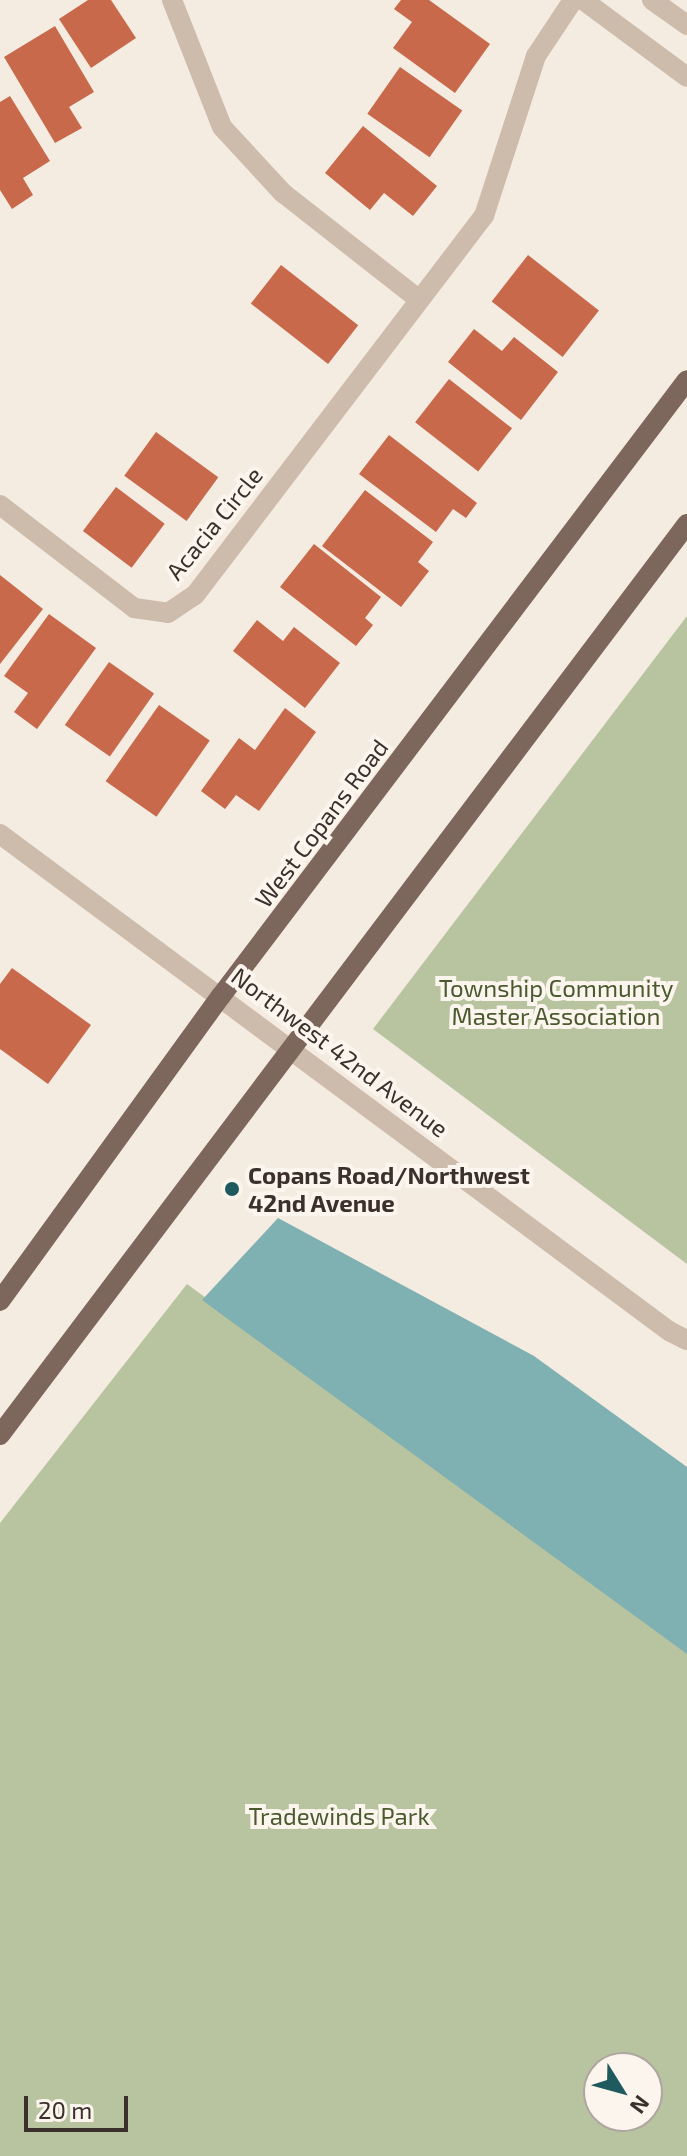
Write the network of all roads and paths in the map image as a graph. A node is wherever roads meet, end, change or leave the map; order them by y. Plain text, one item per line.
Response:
1 (172, 0) edge
2 (573, 0) edge
3 (583, 0) edge
4 (652, 0) edge
5 (687, 25) edge
6 (687, 77) edge
7 (418, 299) junction
8 (687, 380) edge
9 (0, 505) edge
10 (687, 524) edge
11 (0, 834) edge
12 (221, 996) junction
13 (293, 1049) junction
14 (0, 1301) edge
15 (687, 1340) edge
16 (0, 1435) edge

1 - 7 street
2 - 7 street, Acacia Circle
3 - 6 street
4 - 5 street
7 - 9 street, Acacia Circle
8 - 12 main road, West Copans Road
10 - 13 main road
11 - 12 street, Northwest 42nd Avenue
12 - 13 street, Northwest 42nd Avenue
12 - 14 main road, West Copans Road
13 - 15 street, Northwest 42nd Avenue
13 - 16 main road

